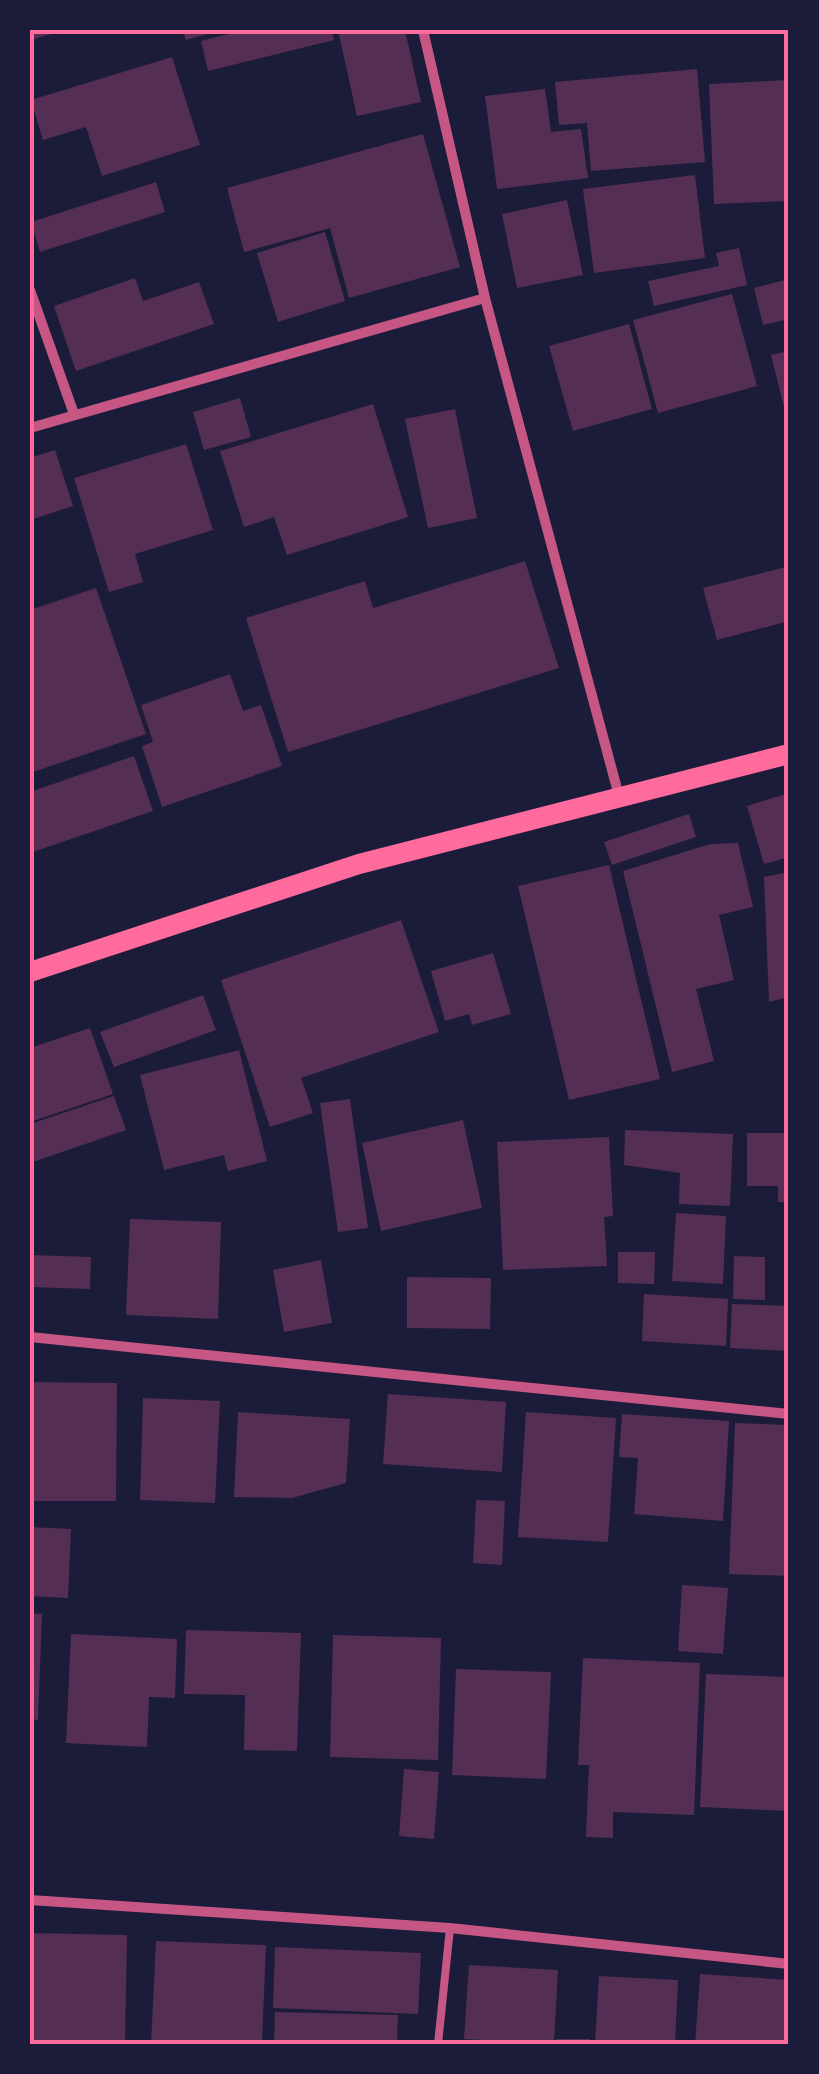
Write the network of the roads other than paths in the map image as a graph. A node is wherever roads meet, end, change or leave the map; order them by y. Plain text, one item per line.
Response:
1 (423, 30) edge
2 (30, 290) edge
3 (485, 298) junction
4 (74, 414) junction
5 (30, 428) edge
6 (789, 754) edge
7 (619, 796) junction
8 (30, 972) edge
9 (30, 1337) edge
10 (789, 1414) edge
11 (30, 1900) edge
12 (450, 1928) junction
13 (789, 1964) edge
14 (438, 2044) edge

1 - 3 street
2 - 4 street
3 - 4 street
3 - 7 street
4 - 5 street
6 - 7 main road
7 - 8 main road
9 - 10 street
11 - 12 street
12 - 13 street
12 - 14 lane

